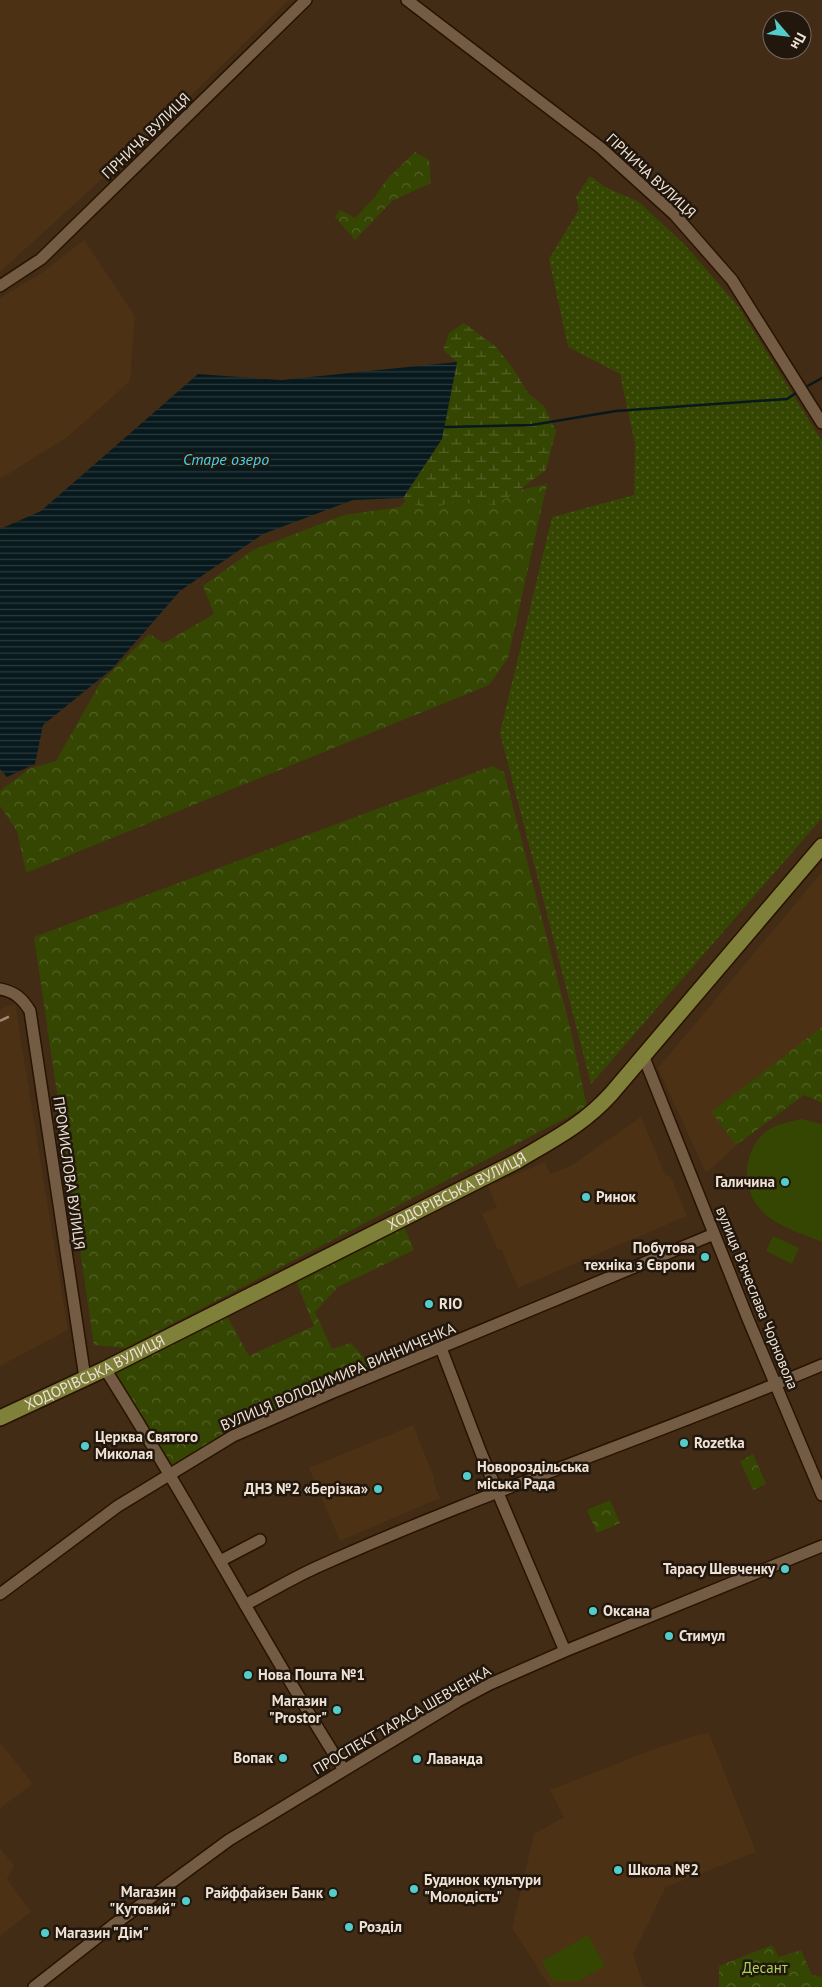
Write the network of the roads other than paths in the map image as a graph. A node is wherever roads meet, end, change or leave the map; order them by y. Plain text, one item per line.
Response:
1 (306, 0) edge
2 (407, 0) edge
3 (0, 286) edge
4 (822, 423) edge
5 (822, 846) edge
6 (0, 989) edge
7 (643, 1056) junction
8 (714, 1234) junction
9 (441, 1348) junction
10 (822, 1365) edge
11 (105, 1369) junction
12 (85, 1378) junction
13 (776, 1385) junction
14 (0, 1418) edge
15 (169, 1474) junction
16 (497, 1491) junction
17 (822, 1495) edge
18 (260, 1540) dead end
19 (822, 1546) edge
20 (220, 1561) junction
21 (0, 1594) edge
22 (245, 1605) junction
23 (565, 1651) junction
24 (344, 1770) junction
25 (34, 1987) edge

1 - 3 street, ГІРНИЧА ВУЛИЦЯ
2 - 4 street, ГІРНИЧА ВУЛИЦЯ
5 - 7 main road, ХОДОРІВСЬКА ВУЛИЦЯ
6 - 12 street, ПРОМИСЛОВА ВУЛИЦЯ
7 - 8 street, вулиця Вʼячеслава Чорновола
7 - 11 main road, ХОДОРІВСЬКА ВУЛИЦЯ
8 - 9 street, ВУЛИЦЯ ВОЛОДИМИРА ВИННИЧЕНКА
8 - 13 street, вулиця Вʼячеслава Чорновола
9 - 15 street, ВУЛИЦЯ ВОЛОДИМИРА ВИННИЧЕНКА
9 - 16 street
10 - 13 street
11 - 12 main road, ХОДОРІВСЬКА ВУЛИЦЯ
11 - 15 street
12 - 14 main road, ХОДОРІВСЬКА ВУЛИЦЯ
13 - 16 street
13 - 17 street, вулиця Вʼячеслава Чорновола
15 - 20 street
15 - 21 street, ВУЛИЦЯ ВОЛОДИМИРА ВИННИЧЕНКА
16 - 22 street
16 - 23 street
18 - 20 street
19 - 23 street, ПРОСПЕКТ ТАРАСА ШЕВЧЕНКА
20 - 22 street
22 - 24 street
23 - 24 street, ПРОСПЕКТ ТАРАСА ШЕВЧЕНКА
24 - 25 street, ПРОСПЕКТ ТАРАСА ШЕВЧЕНКА

